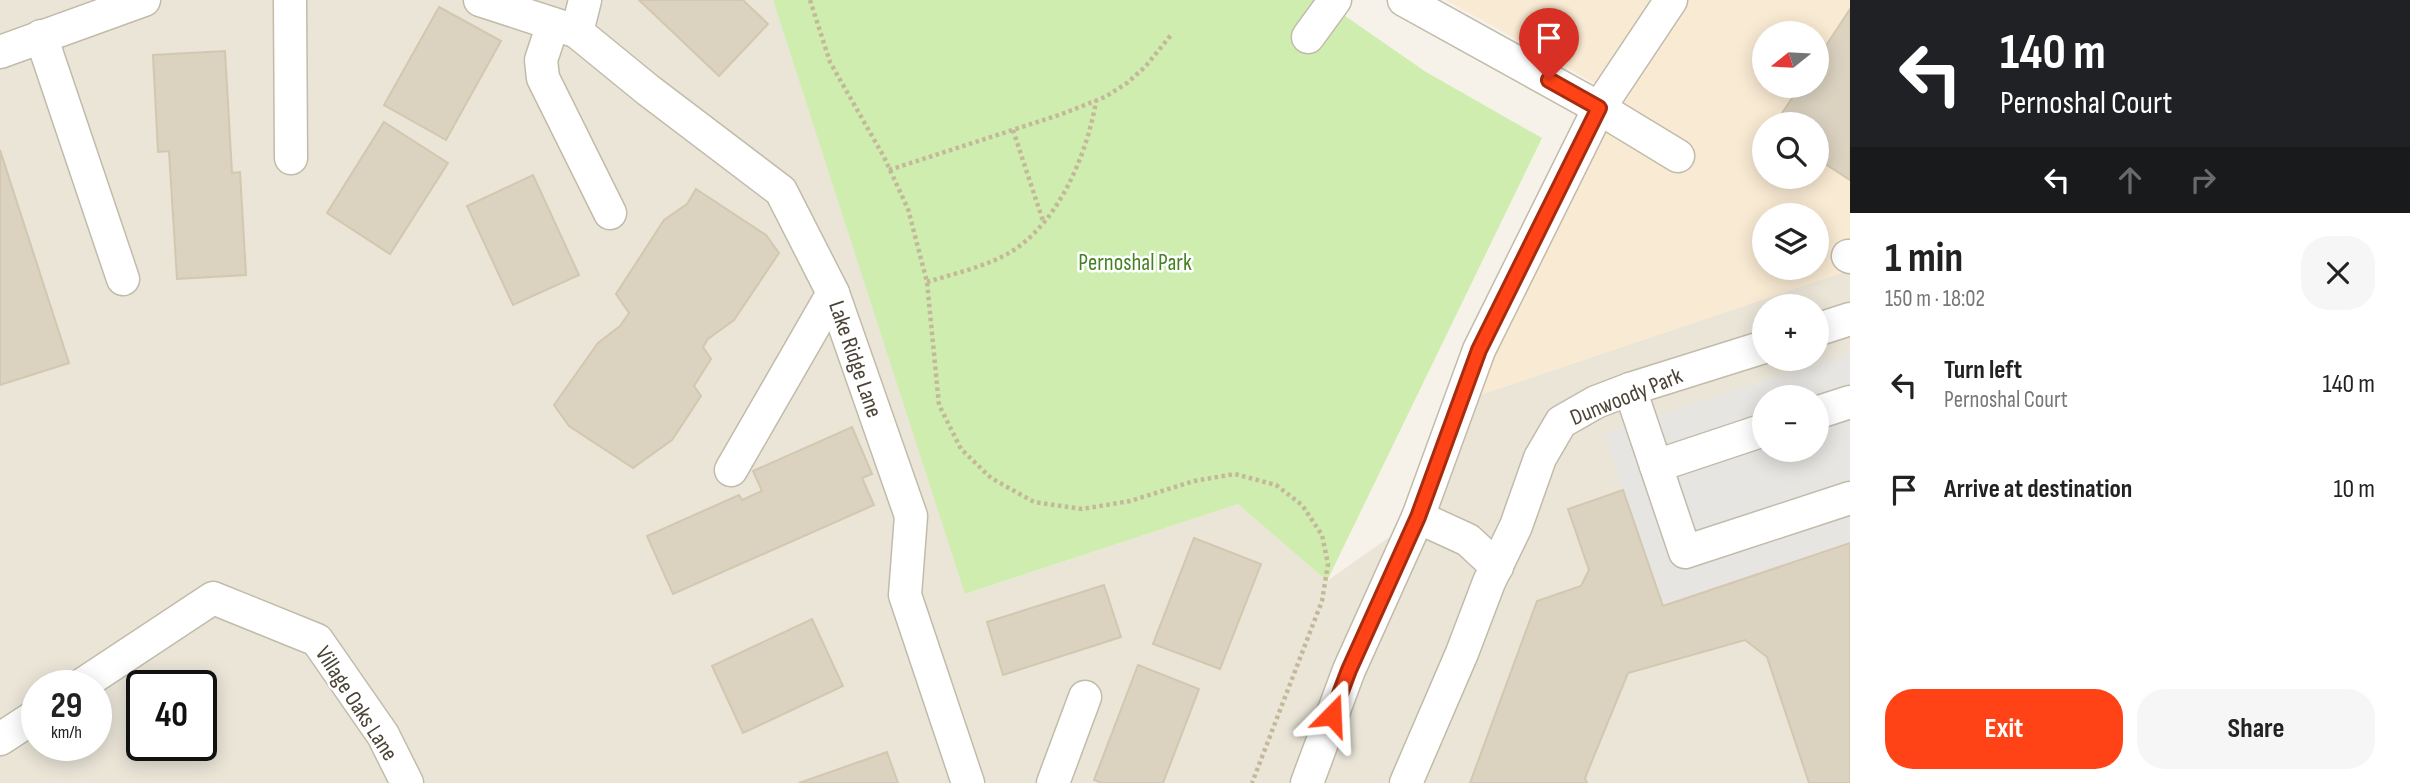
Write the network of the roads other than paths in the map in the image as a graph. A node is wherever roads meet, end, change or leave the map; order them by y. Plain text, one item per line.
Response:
1 (290, 0) edge
2 (480, 0) edge
3 (585, 0) edge
4 (1335, 0) edge
5 (1404, 0) edge
6 (1671, 0) edge
7 (139, 1) edge
8 (565, 28) junction
9 (41, 36) junction
10 (1308, 37) dead end
11 (0, 52) edge
12 (1599, 108) junction
13 (1678, 156) dead end
14 (291, 158) dead end
15 (611, 213) dead end
16 (123, 279) dead end
17 (833, 293) junction
18 (1850, 319) edge
19 (1829, 326) edge
20 (1752, 351) edge
21 (1630, 389) junction
22 (1850, 402) edge
23 (1829, 409) edge
24 (1752, 434) edge
25 (1656, 466) junction
26 (731, 470) dead end
27 (1850, 498) edge
28 (1418, 517) junction
29 (1497, 567) junction
30 (104, 670) edge
31 (1085, 697) dead end
32 (21, 725) edge
33 (0, 739) edge
34 (407, 783) edge
35 (968, 783) edge
36 (1053, 783) edge
37 (1307, 783) edge
38 (1406, 783) edge

1 - 14 street
2 - 8 street, Lake Ridge Lane
3 - 8 street
4 - 10 street
5 - 12 street
6 - 12 street
7 - 9 street
8 - 15 street
8 - 17 street, Lake Ridge Lane
9 - 11 street
9 - 16 street
12 - 13 street
12 - 28 street
17 - 26 street
17 - 35 street, Lake Ridge Lane
18 - 19 street
20 - 21 street, Dunwoody Park
21 - 25 street
21 - 29 street, Dunwoody Park
22 - 23 street
24 - 25 street
25 - 27 street
28 - 29 street
28 - 37 street
29 - 38 street, Dunwoody Park
30 - 34 street, Village Oaks Lane
31 - 36 street
32 - 33 street

